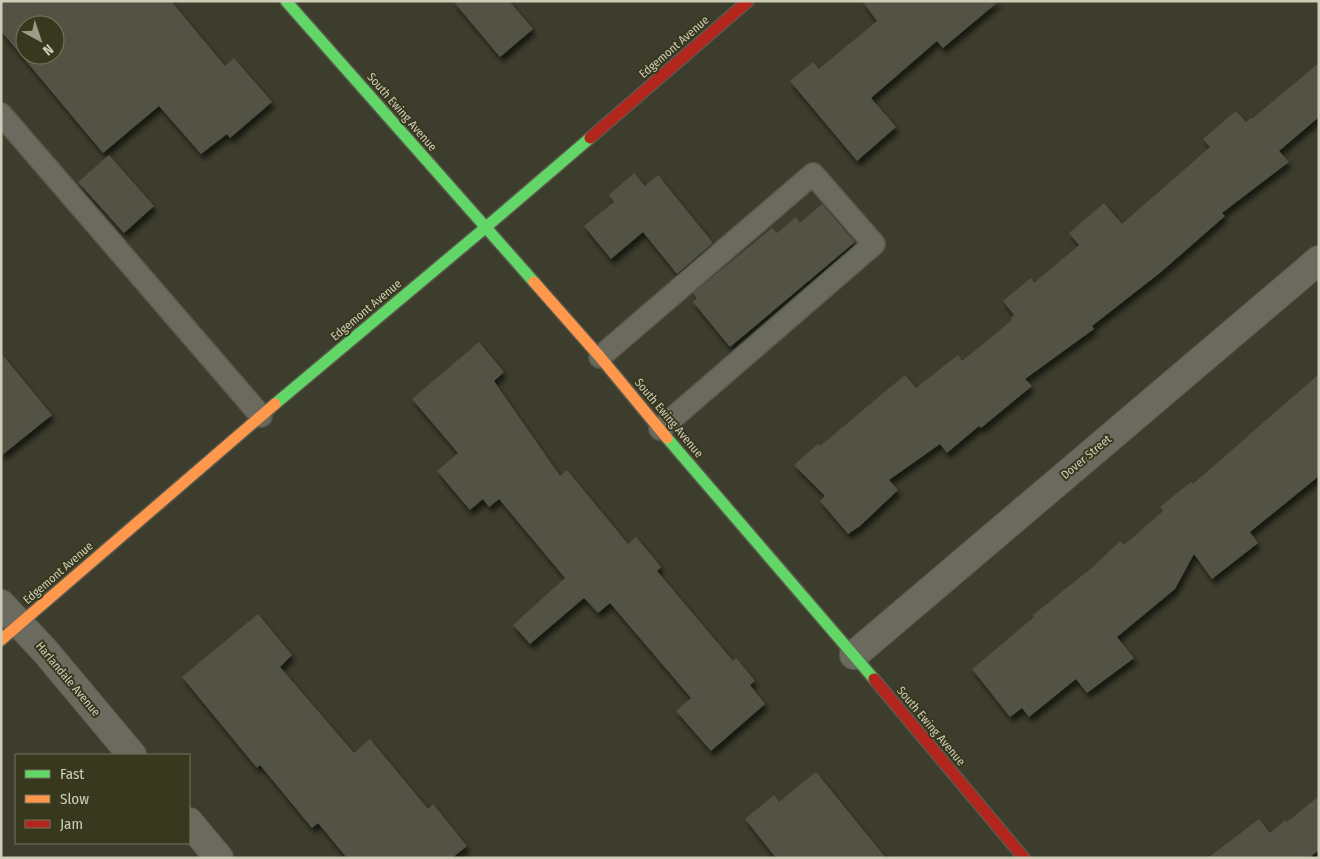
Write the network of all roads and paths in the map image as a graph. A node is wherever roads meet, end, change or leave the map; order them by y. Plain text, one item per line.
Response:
1 (286, 1) edge
2 (748, 1) edge
3 (1, 114) edge
4 (486, 228) junction
5 (1319, 260) edge
6 (600, 357) junction
7 (261, 416) junction
8 (660, 429) junction
9 (1, 604) edge
10 (11, 632) edge
11 (854, 655) junction
12 (131, 754) edge
13 (190, 823) edge
14 (219, 858) edge
15 (1024, 858) edge

1 - 4 street, South Ewing Avenue
2 - 4 street, Edgemont Avenue
3 - 7 lane
4 - 6 street, South Ewing Avenue
4 - 7 street, Edgemont Avenue
5 - 11 street, Dover Street
6 - 8 street, South Ewing Avenue
6 - 8 lane
7 - 10 street, Edgemont Avenue
8 - 11 street, South Ewing Avenue
9 - 10 street, Harlandale Avenue
10 - 12 street, Harlandale Avenue
11 - 15 street, South Ewing Avenue
13 - 14 street

